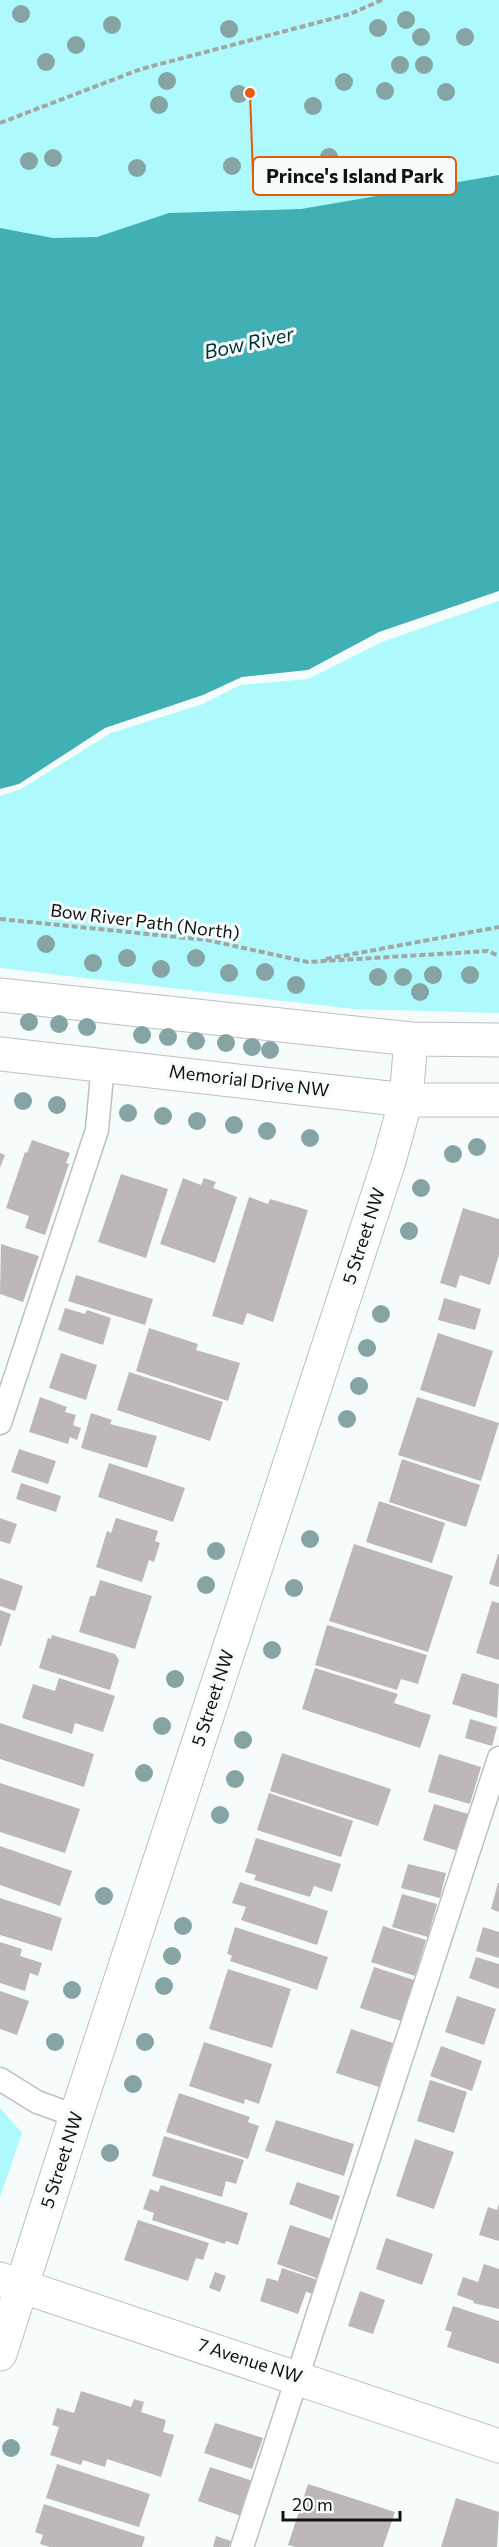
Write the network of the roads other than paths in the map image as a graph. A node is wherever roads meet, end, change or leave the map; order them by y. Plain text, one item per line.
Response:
1 (0, 995) edge
2 (411, 1039) junction
3 (499, 1040) edge
4 (0, 1054) edge
5 (103, 1064) junction
6 (406, 1100) junction
7 (499, 1100) edge
8 (0, 1423) edge
9 (499, 1758) edge
10 (0, 2079) edge
11 (76, 2116) junction
12 (11, 2283) edge
13 (0, 2354) edge
14 (298, 2377) junction
15 (499, 2446) edge
16 (242, 2547) edge

1 - 2 street
2 - 3 street
2 - 6 street, 5 Street NW
4 - 5 street, Memorial Drive NW
5 - 6 street, Memorial Drive NW
5 - 8 lane
6 - 7 street, Memorial Drive NW
6 - 11 street, 5 Street NW
9 - 14 lane
10 - 11 lane
11 - 12 street, 5 Street NW
12 - 13 street, 5 Street NW
12 - 14 street, 7 Avenue NW
14 - 15 street, 7 Avenue NW
14 - 16 lane

